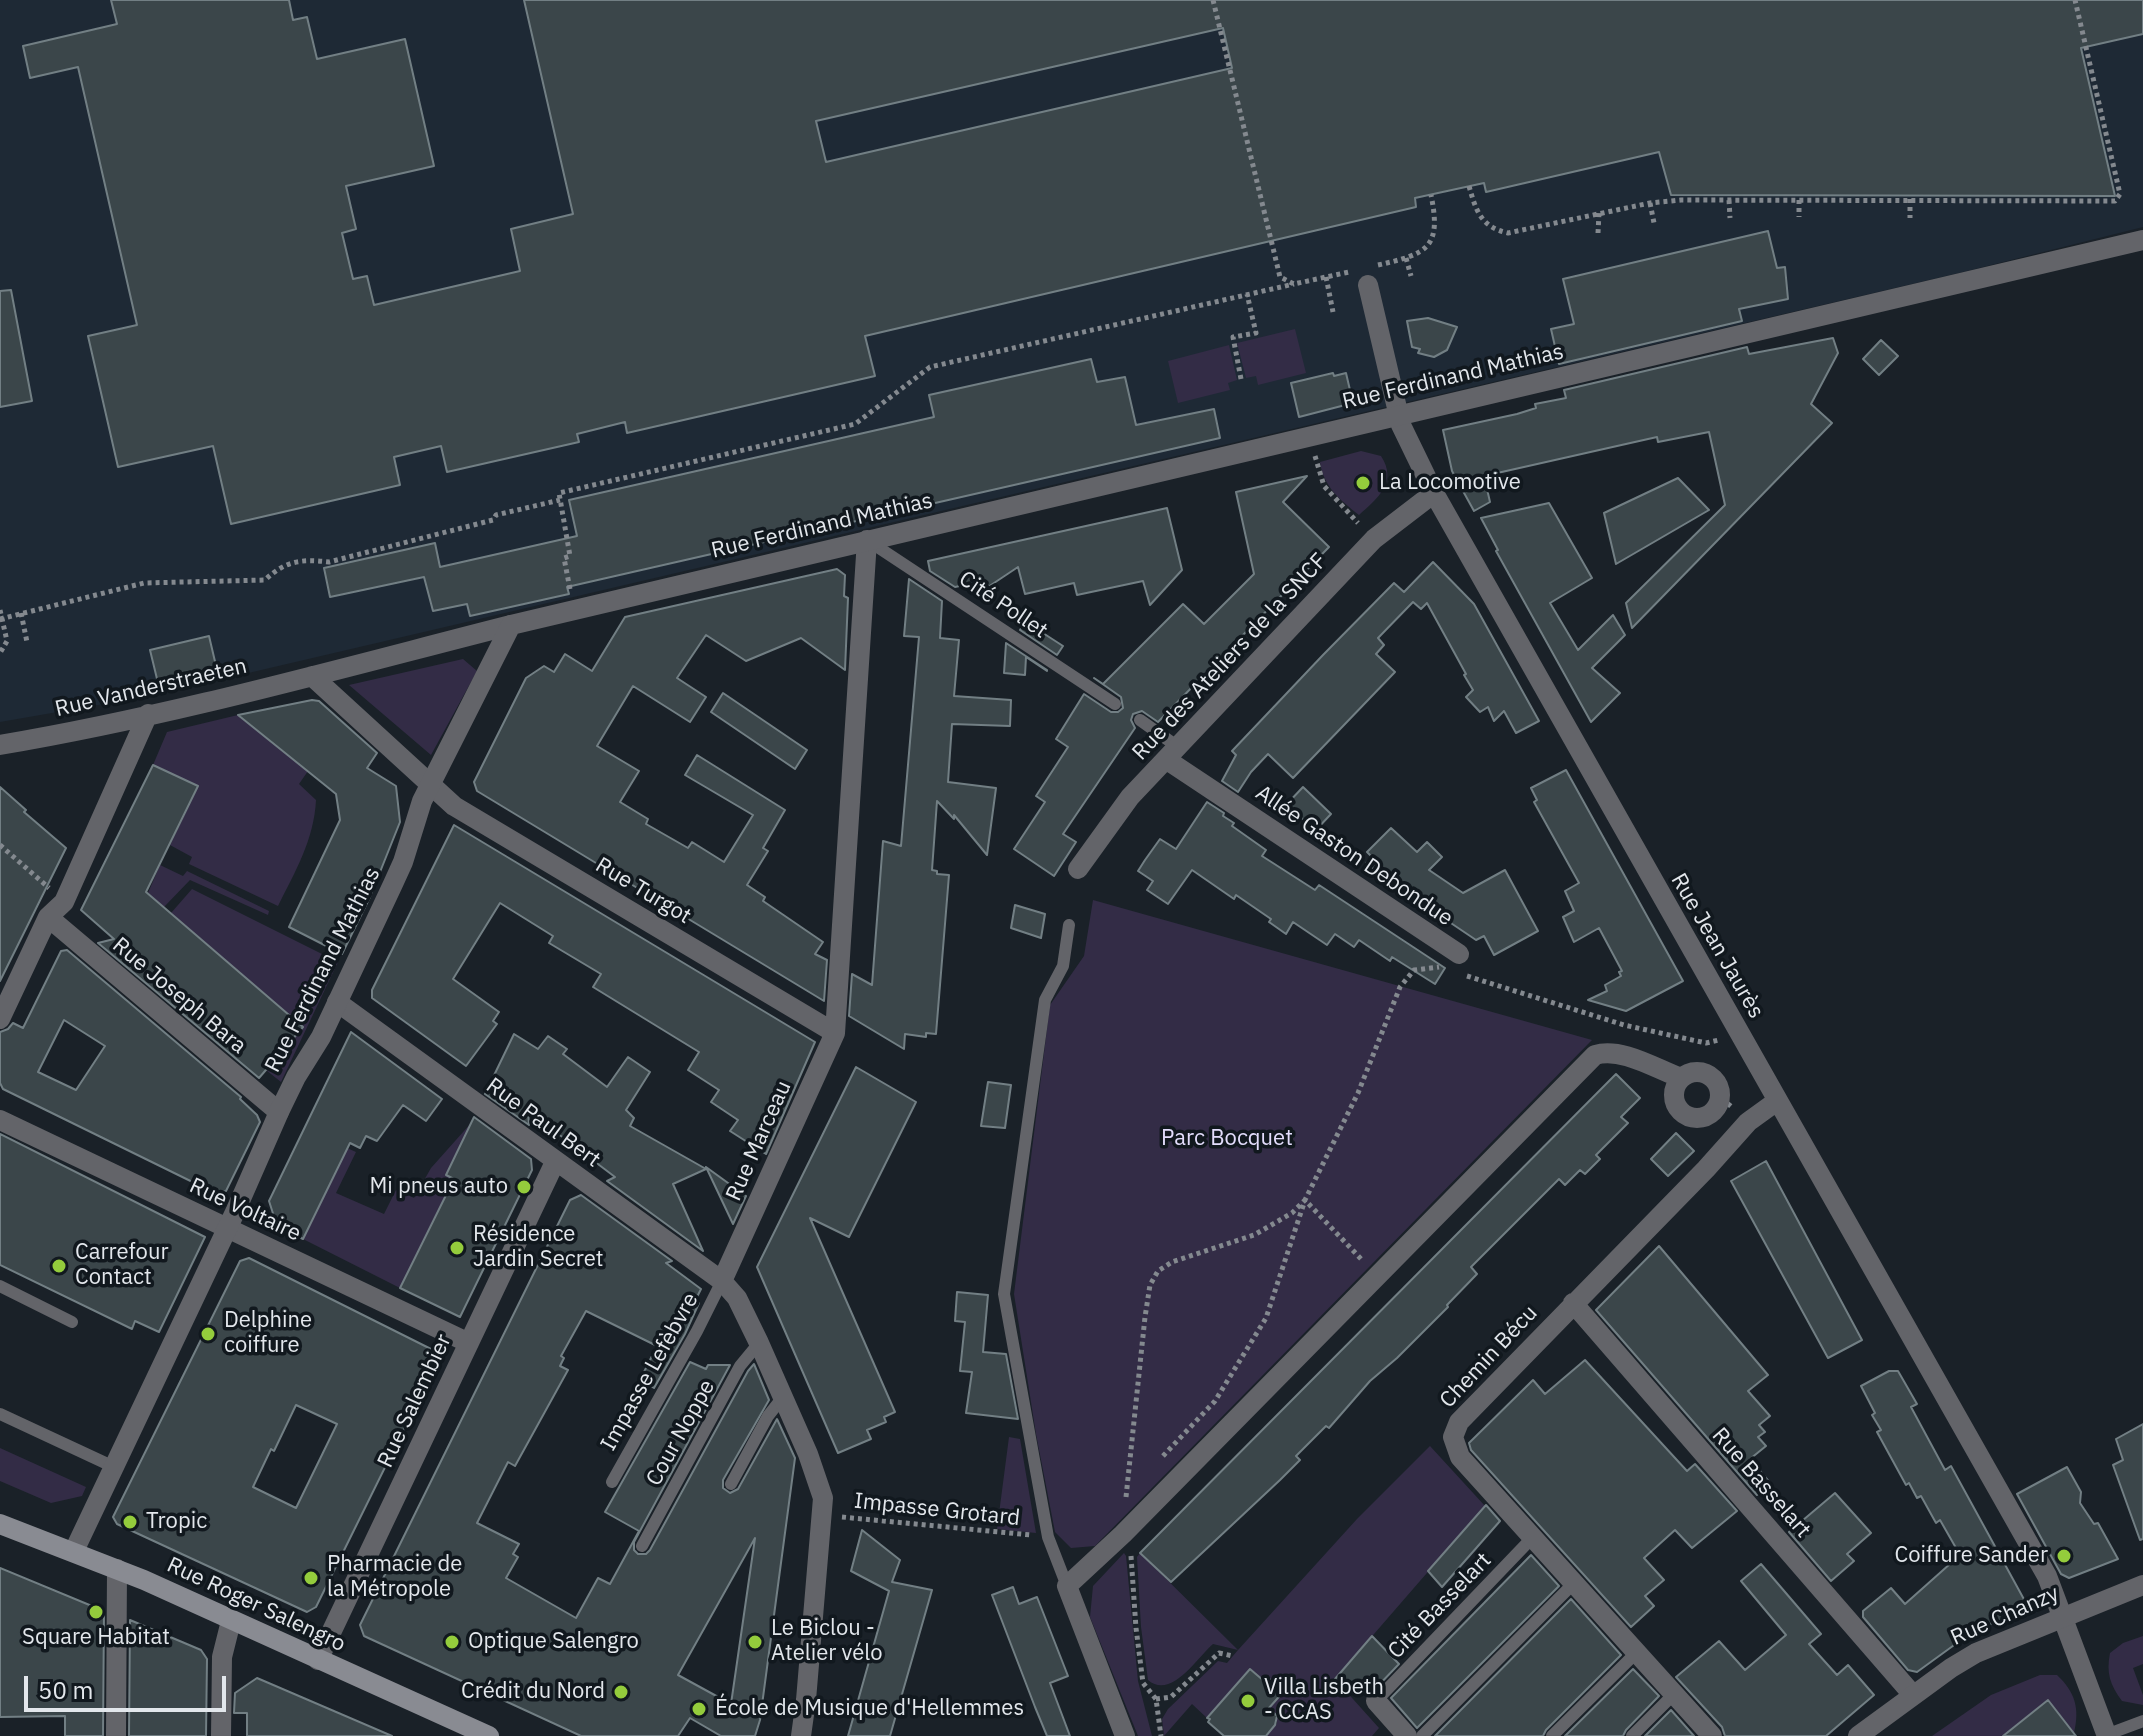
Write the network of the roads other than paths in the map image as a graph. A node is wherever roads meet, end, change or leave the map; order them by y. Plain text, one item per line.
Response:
1 (2143, 240) edge
2 (1362, 275) road end
3 (1399, 414) junction
4 (1434, 493) junction
5 (867, 540) junction
6 (511, 625) junction
7 (312, 676) junction
8 (1115, 704) dead end
9 (148, 714) junction
10 (1140, 720) dead end
11 (0, 745) edge
12 (1172, 753) junction
13 (431, 784) junction
14 (1078, 869) dead end
15 (48, 917) junction
16 (1069, 925) dead end
17 (1461, 964) road end
18 (337, 1002) junction
19 (0, 1019) edge
20 (835, 1033) junction
21 (1681, 1078) dead end
22 (1777, 1101) junction
23 (279, 1112) junction
24 (0, 1120) edge
25 (555, 1162) junction
26 (227, 1228) junction
27 (722, 1281) junction
28 (0, 1286) edge
29 (1573, 1303) junction
30 (72, 1322) dead end
31 (469, 1343) junction
32 (759, 1343) junction
33 (783, 1397) junction
34 (0, 1414) edge
35 (114, 1467) junction
36 (612, 1482) dead end
37 (731, 1484) dead end
38 (0, 1524) edge
39 (1532, 1538) junction
40 (642, 1546) dead end
41 (74, 1551) junction
42 (117, 1569) junction
43 (1573, 1584) junction
44 (2143, 1585) edge
45 (1067, 1586) junction
46 (2063, 1615) junction
47 (231, 1621) junction
48 (1637, 1652) junction
49 (318, 1660) junction
50 (1674, 1694) junction
51 (1913, 1695) junction
52 (1376, 1701) joint
53 (2143, 1721) edge
54 (116, 1736) edge
55 (221, 1736) edge
56 (489, 1736) edge
57 (801, 1736) edge
58 (1125, 1736) edge
59 (1407, 1736) edge
60 (1422, 1736) edge
61 (1552, 1736) edge
62 (1632, 1736) edge
63 (1712, 1736) edge
64 (1858, 1736) edge
65 (2105, 1736) edge

1 - 3 street, Rue Ferdinand Mathias
2 - 3 street, Rue Jean Jaurès
3 - 4 street, Rue Jean Jaurès
3 - 5 street, Rue Ferdinand Mathias
4 - 12 street, Rue des Ateliers de la SNCF
4 - 22 street, Rue Jean Jaurès
5 - 6 street, Rue Ferdinand Mathias
5 - 8 lane, Cité Pollet
5 - 20 street, Rue Marceau
6 - 7 street, Rue Vanderstraeten
6 - 13 street, Rue Ferdinand Mathias
7 - 9 street, Rue Vanderstraeten
7 - 13 street, Rue Turgot
9 - 11 street, Rue Vanderstraeten
9 - 15 street
10 - 12 lane
12 - 14 street, Rue des Ateliers de la SNCF
12 - 17 street, Allée Gaston Debondue
13 - 18 street, Rue Ferdinand Mathias
13 - 20 street, Rue Turgot
15 - 19 street
15 - 23 street, Rue Joseph Bara
16 - 45 lane
18 - 23 street, Rue Ferdinand Mathias
18 - 25 street, Rue Paul Bert
20 - 27 street, Rue Marceau
21 - 45 street
22 - 29 street, Chemin Bécu
22 - 46 street, Rue Jean Jaurès
23 - 26 street, Rue Ferdinand Mathias
24 - 26 street, Rue Voltaire
25 - 27 street, Rue Paul Bert
25 - 31 street, Rue Salembier
26 - 31 street, Rue Voltaire
26 - 35 street, Rue Ferdinand Mathias
27 - 32 street
27 - 36 lane, Impasse Lefèbvre
28 - 30 lane
29 - 39 street, Chemin Bécu
29 - 51 street, Rue Basselart
31 - 49 street, Rue Salembier
32 - 33 street
32 - 40 lane, Cour Noppe
33 - 37 lane
33 - 57 street
34 - 35 lane
35 - 41 street, Rue Ferdinand Mathias
38 - 41 main road, Rue Roger Salengro
39 - 43 street, Chemin Bécu
39 - 52 lane, Cité Basselart
41 - 42 main road, Rue Roger Salengro
42 - 47 main road, Rue Roger Salengro
42 - 54 street
43 - 48 street, Chemin Bécu
43 - 60 lane
44 - 46 street, Rue Chanzy
45 - 58 street
46 - 51 street, Rue Chanzy
46 - 65 street, Rue Jean Jaurès
47 - 49 main road, Rue Roger Salengro
47 - 55 street
48 - 50 street, Chemin Bécu
48 - 61 lane
49 - 56 main road, Rue Roger Salengro
50 - 62 lane
50 - 63 street, Chemin Bécu
51 - 64 street, Rue Chanzy
52 - 59 street
53 - 65 lane

